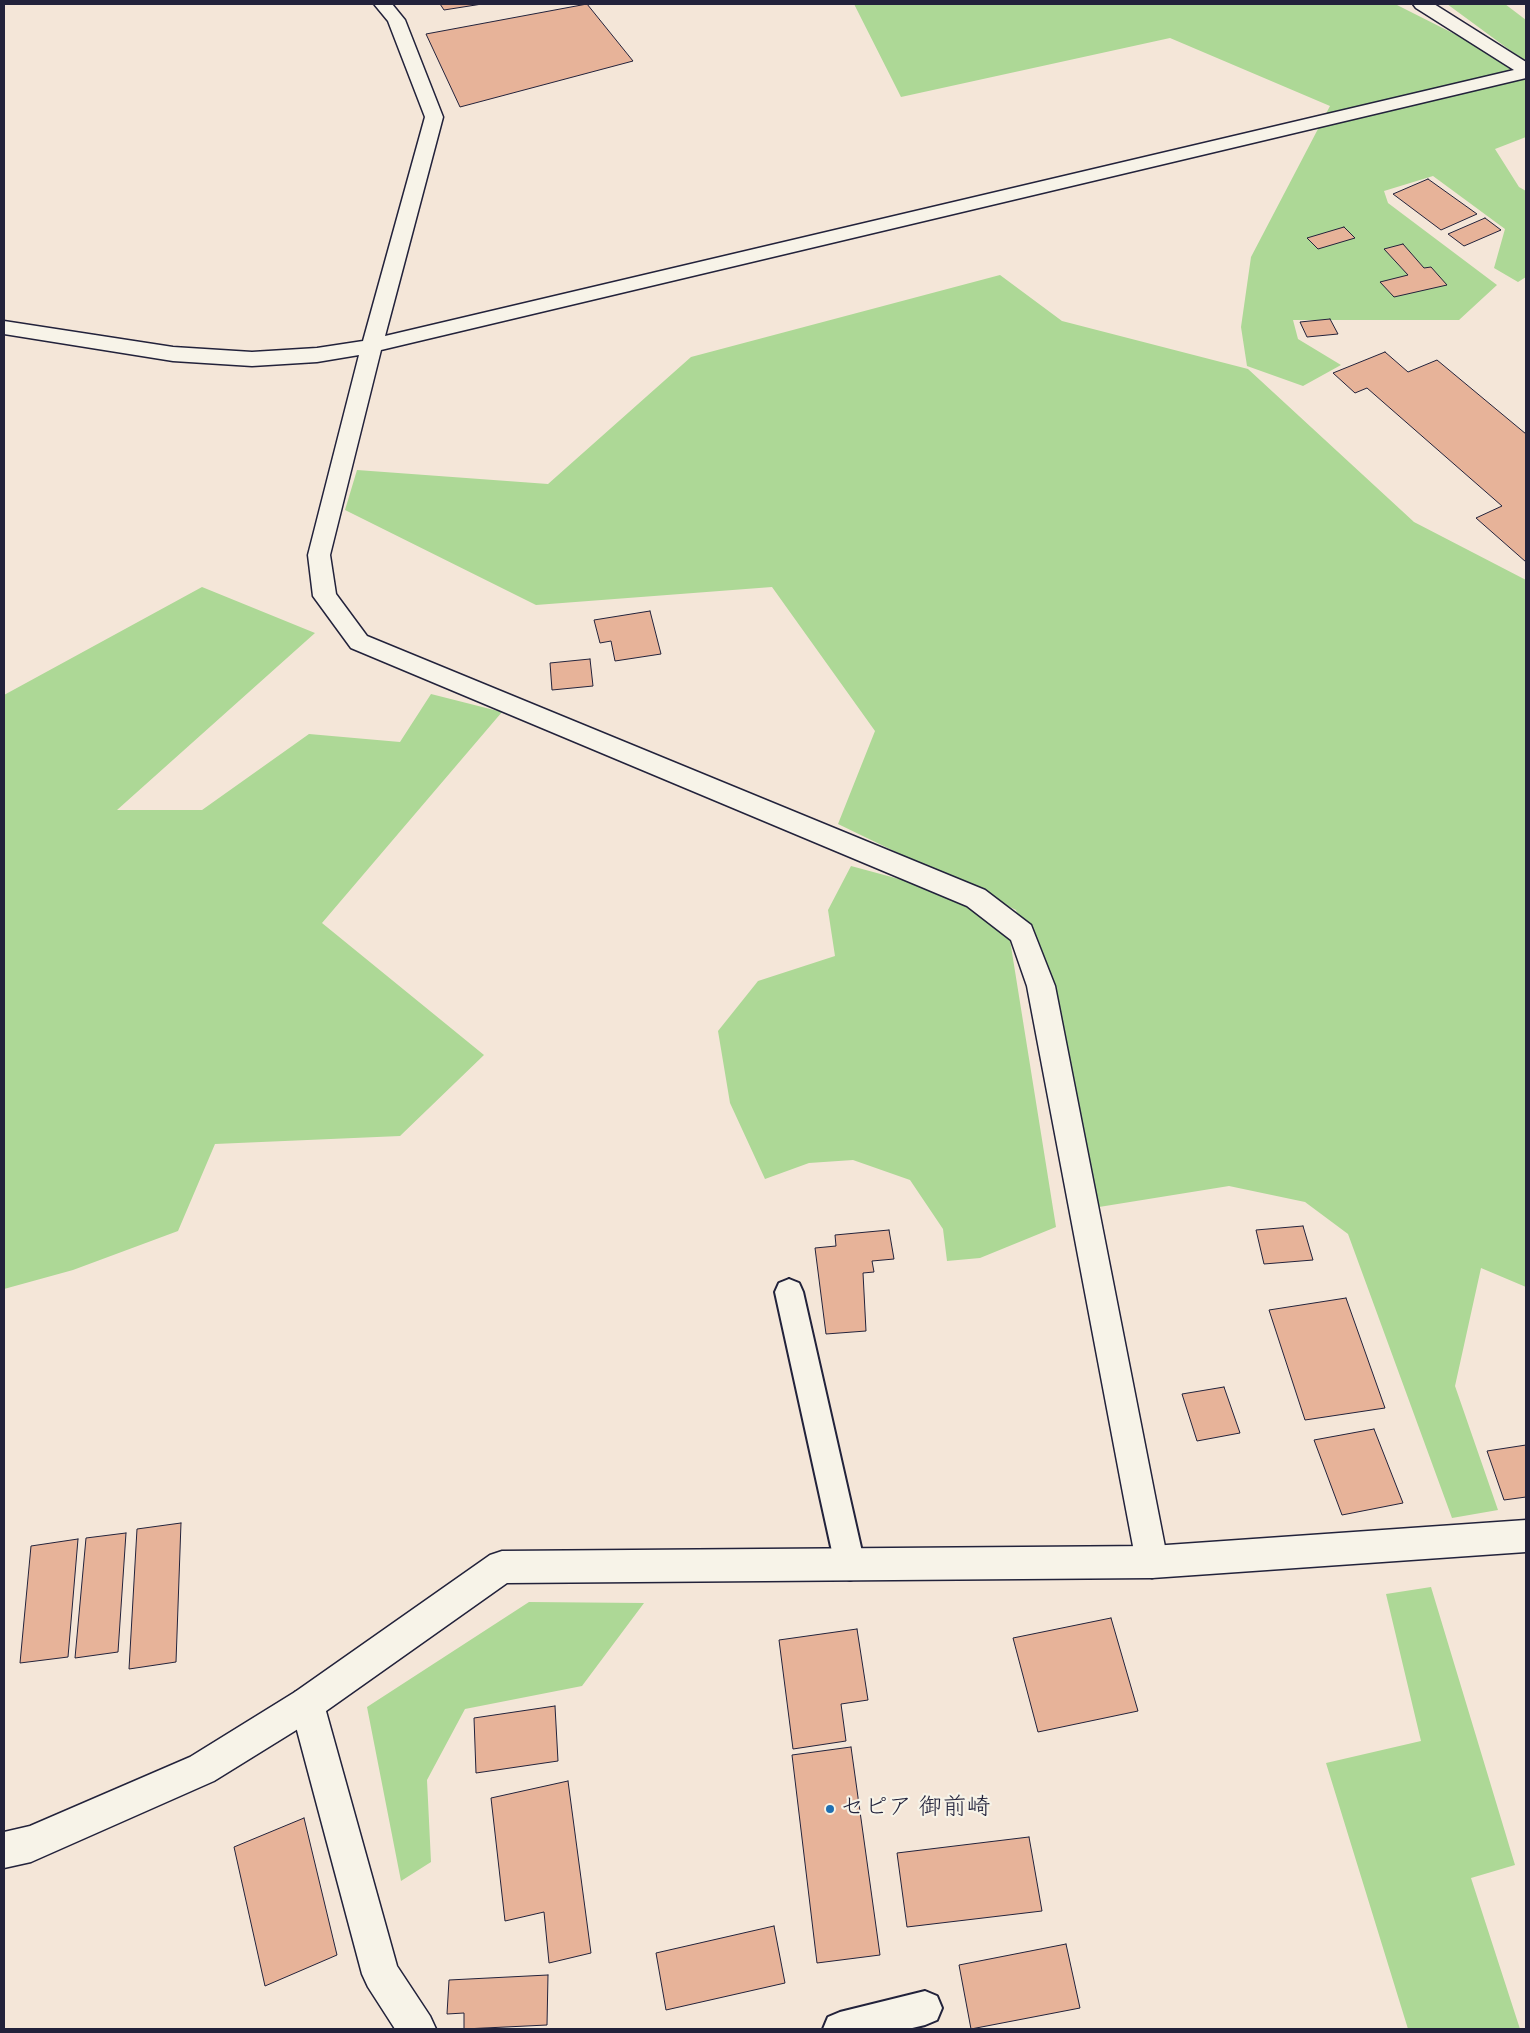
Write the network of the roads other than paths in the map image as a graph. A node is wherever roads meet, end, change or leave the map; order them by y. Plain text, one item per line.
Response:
1 (383, 4) edge
2 (1422, 4) edge
3 (1526, 71) edge
4 (4, 328) edge
5 (372, 346) junction
6 (789, 1292) dead end
7 (1526, 1536) edge
8 (1152, 1562) junction
9 (850, 1564) junction
10 (307, 1704) junction
11 (4, 1850) edge
12 (926, 2008) dead end
13 (417, 2029) edge
14 (840, 2029) edge

1 - 5 street
2 - 3 street
3 - 5 street
4 - 5 street
5 - 8 street
6 - 9 lane
7 - 8 street
8 - 9 street
9 - 10 street
10 - 11 street
10 - 13 street
12 - 14 lane

